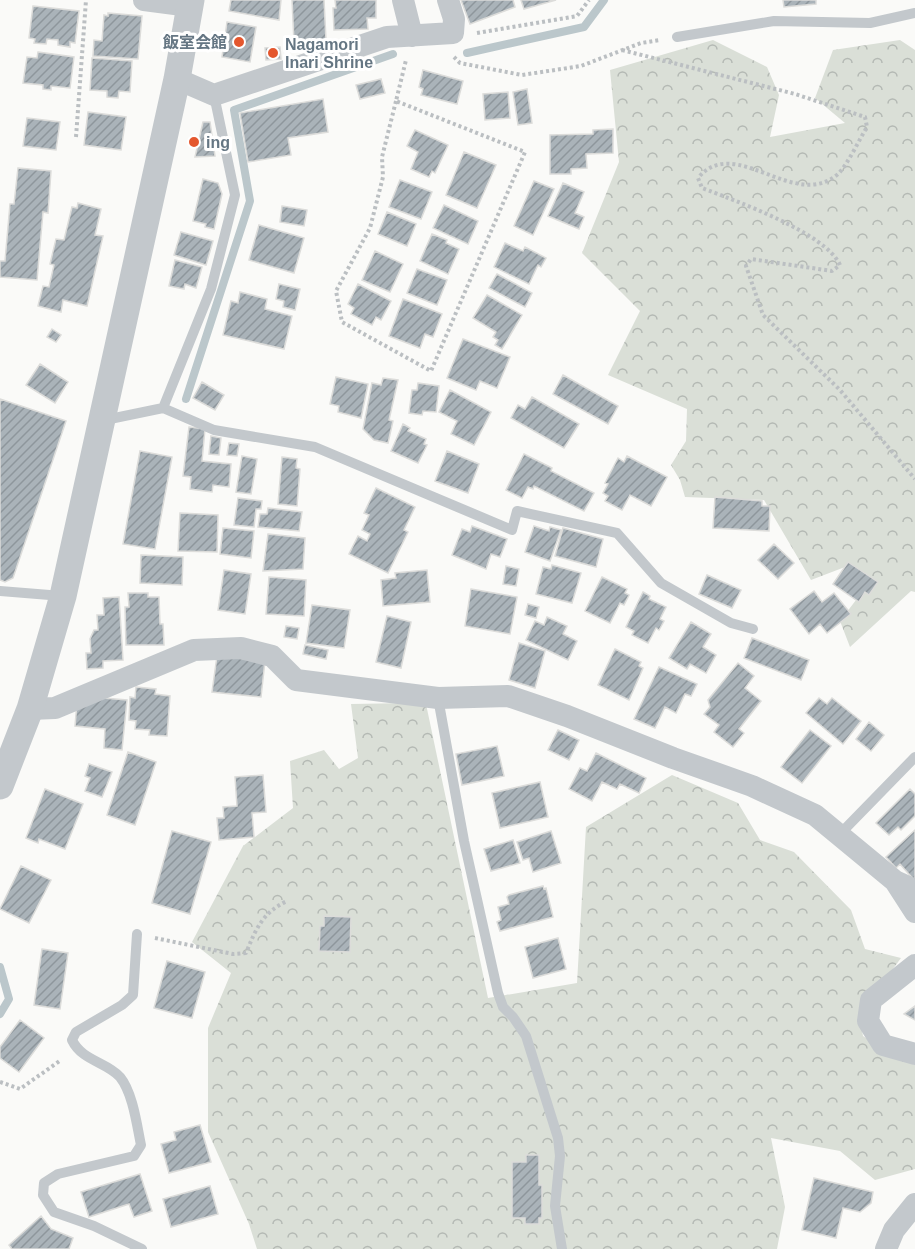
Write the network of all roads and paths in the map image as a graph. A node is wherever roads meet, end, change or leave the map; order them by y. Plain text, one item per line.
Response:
1 (86, 0) edge
2 (144, 0) edge
3 (404, 0) edge
4 (448, 0) edge
5 (589, 0) edge
6 (191, 3) edge
7 (915, 14) edge
8 (453, 33) junction
9 (420, 35) junction
10 (677, 37) joint
11 (622, 50) junction
12 (177, 79) junction
13 (214, 95) junction
14 (396, 101) junction
15 (76, 136) dead end
16 (163, 408) junction
17 (101, 420) junction
18 (915, 479) edge
19 (0, 591) edge
20 (63, 596) junction
21 (753, 629) dead end
22 (438, 698) junction
23 (30, 709) junction
24 (915, 757) edge
25 (2, 772) edge
26 (839, 836) junction
27 (905, 886) edge
28 (286, 901) dead end
29 (915, 912) edge
30 (136, 934) joint
31 (915, 965) edge
32 (76, 1049) junction
33 (915, 1054) edge
34 (0, 1082) edge
35 (915, 1204) edge
36 (142, 1249) edge
37 (562, 1249) edge
38 (886, 1249) edge

1 - 15 path
2 - 6 street
3 - 9 street
4 - 8 street
5 - 8 path
6 - 12 street
7 - 10 lane
8 - 9 street
9 - 11 path
9 - 13 street
9 - 14 path
10 - 11 path
11 - 18 path
12 - 13 street
12 - 17 street
13 - 16 lane
14 - 14 path
16 - 17 lane
16 - 21 lane
17 - 20 street
19 - 20 lane
20 - 23 street
22 - 23 street
22 - 26 street
22 - 37 lane
23 - 25 street
24 - 26 lane
26 - 27 street
27 - 29 street
28 - 30 path
30 - 32 lane
31 - 33 street
32 - 34 path
32 - 36 lane
35 - 38 street

